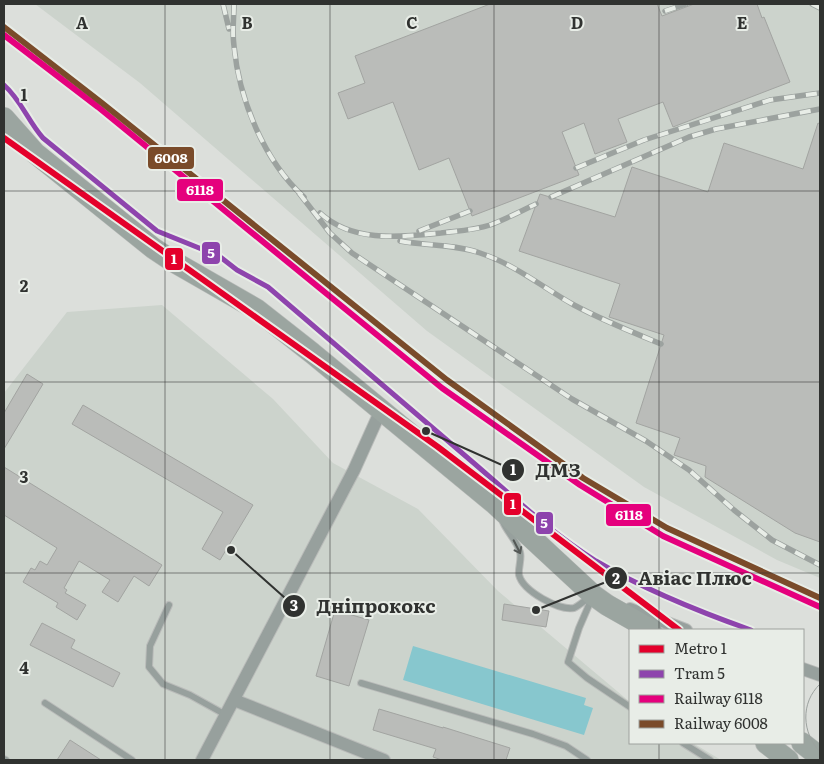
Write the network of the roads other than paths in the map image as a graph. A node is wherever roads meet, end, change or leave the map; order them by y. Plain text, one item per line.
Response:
1 (4, 118) edge
2 (381, 410) junction
3 (495, 504) junction
4 (600, 600) junction
5 (168, 605) dead end
6 (648, 629) edge
7 (683, 629) edge
8 (629, 630) edge
9 (804, 669) edge
10 (820, 675) edge
11 (361, 683) dead end
12 (234, 700) junction
13 (45, 703) dead end
14 (629, 706) edge
15 (226, 715) junction
16 (685, 744) edge
17 (767, 744) edge
18 (803, 744) edge
19 (820, 757) edge
20 (132, 760) edge
21 (202, 760) edge
22 (384, 760) edge
23 (587, 760) edge
24 (710, 760) edge
25 (788, 760) edge

1 - 2 highway
2 - 3 highway
2 - 12 street
3 - 4 highway
3 -> 4 lane
4 - 6 highway
4 - 7 street
4 - 8 highway
4 - 14 lane
5 - 15 lane
9 - 10 street
11 - 23 lane
12 - 15 street
12 - 22 street
13 - 20 lane
15 - 21 street
16 - 24 lane
17 - 25 highway
18 - 19 highway

